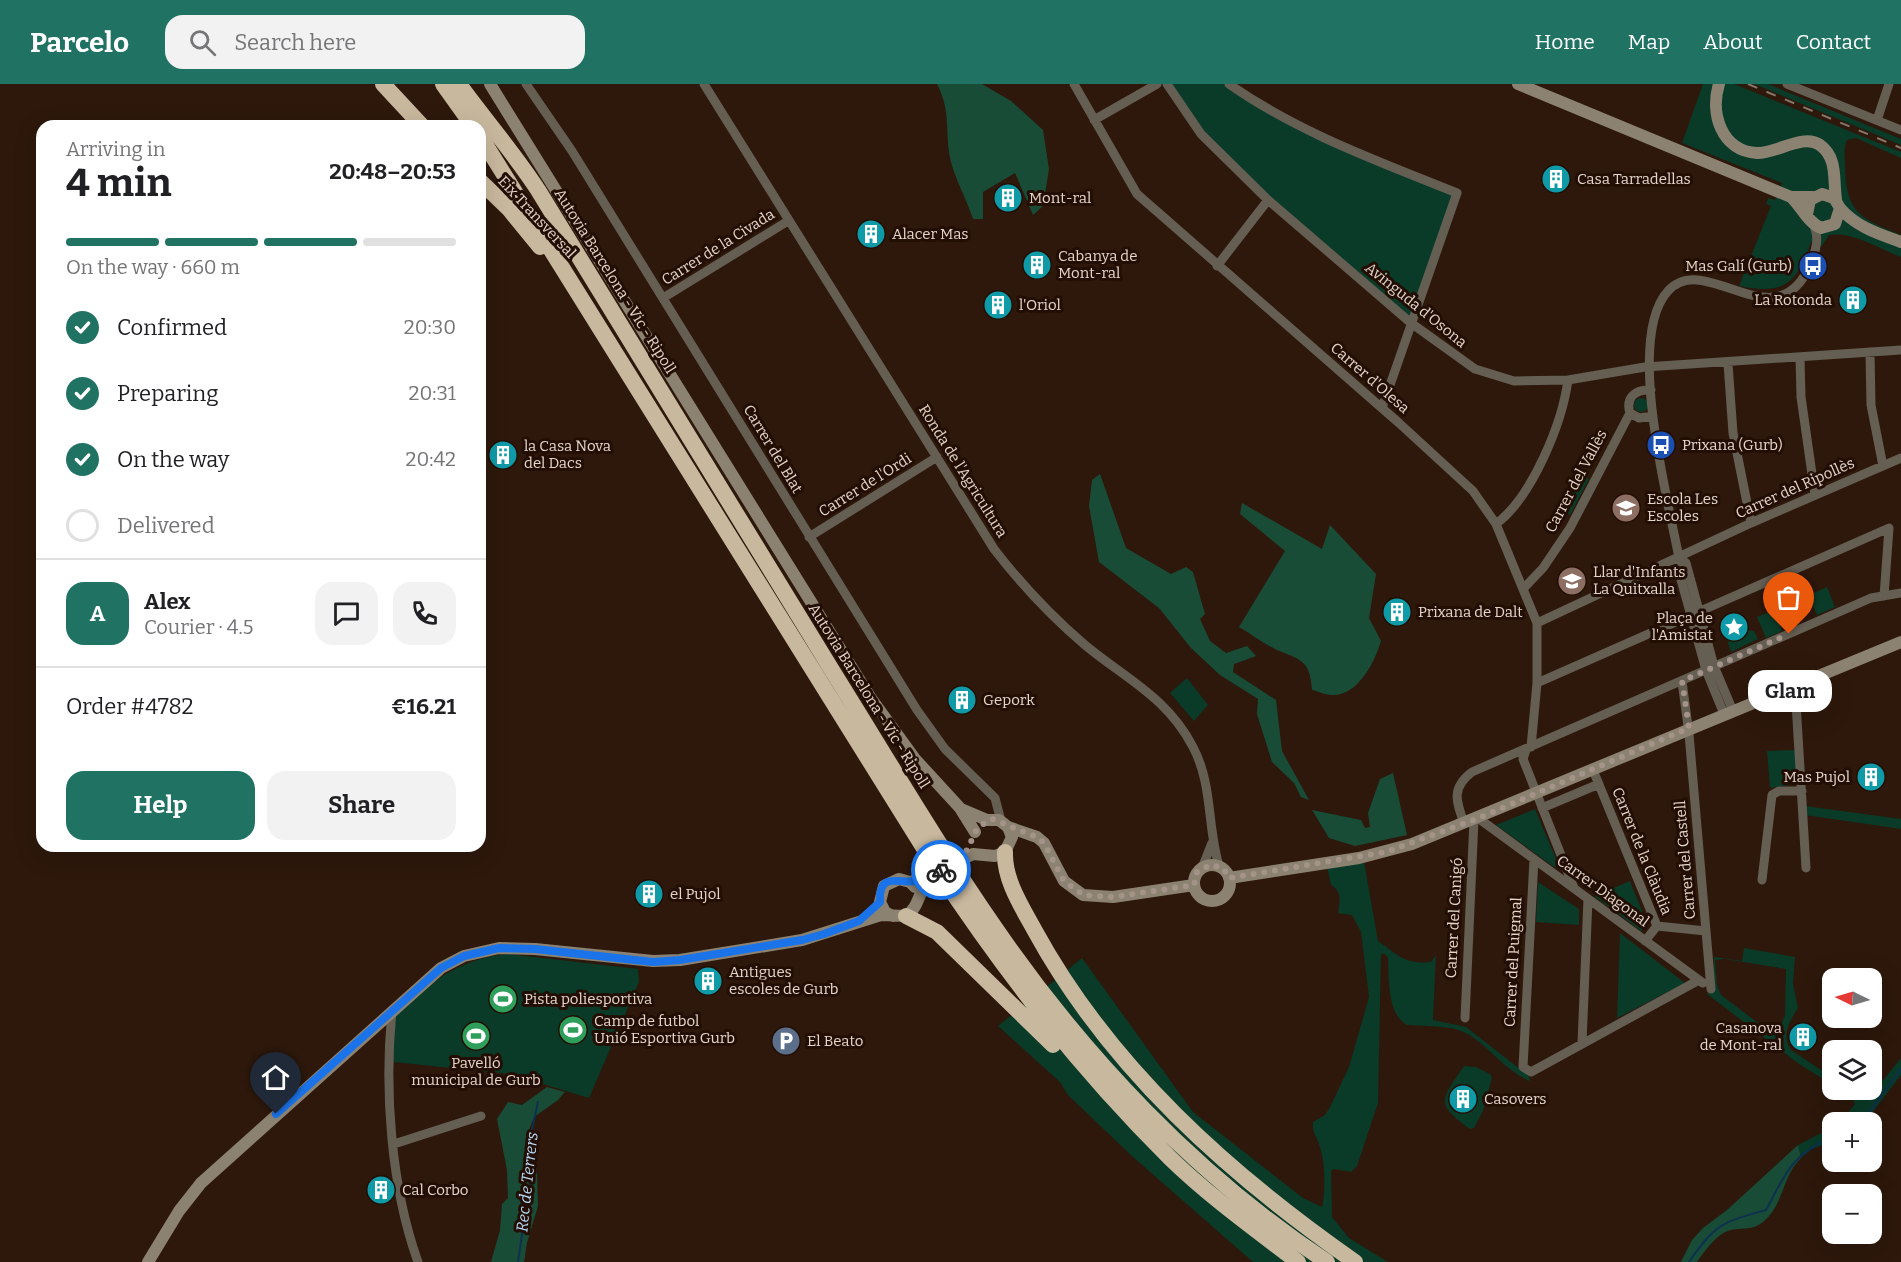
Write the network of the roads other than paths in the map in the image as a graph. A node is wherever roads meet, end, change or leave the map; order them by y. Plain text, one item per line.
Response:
1 (383, 84) edge
2 (442, 84) edge
3 (459, 84) edge
4 (473, 84) edge
5 (490, 84) edge
6 (526, 84) edge
7 (704, 84) edge
8 (1074, 84) edge
9 (1156, 84) edge
10 (1167, 84) edge
11 (1229, 84) edge
12 (1518, 84) edge
13 (1787, 84) edge
14 (1889, 84) edge
15 (1717, 88) edge
16 (416, 120) edge
17 (469, 120) edge
18 (485, 120) edge
19 (1094, 120) junction
20 (1877, 120) junction
21 (486, 121) edge
22 (1901, 130) edge
23 (486, 145) edge
24 (516, 156) junction
25 (1834, 170) junction
26 (486, 187) edge
27 (1816, 196) junction
28 (1791, 197) junction
29 (1268, 200) junction
30 (1838, 204) junction
31 (1810, 219) junction
32 (788, 221) junction
33 (1831, 226) junction
34 (1866, 228) junction
35 (1901, 242) edge
36 (1816, 244) junction
37 (1217, 266) junction
38 (569, 276) junction
39 (663, 298) junction
40 (1411, 323) junction
41 (1901, 350) edge
42 (1870, 352) junction
43 (1800, 357) junction
44 (1728, 364) junction
45 (1650, 367) junction
46 (1568, 380) junction
47 (1651, 390) junction
48 (1382, 408) junction
49 (1630, 413) junction
50 (1653, 416) junction
51 (937, 458) junction
52 (1901, 458) edge
53 (1883, 466) junction
54 (1815, 495) junction
55 (1751, 523) junction
56 (1496, 524) junction
57 (809, 537) junction
58 (1679, 558) junction
59 (1523, 589) junction
60 (1901, 593) edge
61 (1884, 596) junction
62 (1695, 614) junction
63 (1537, 623) junction
64 (1901, 642) edge
65 (1710, 668) junction
66 (1682, 681) junction
67 (1537, 683) junction
68 (1795, 686) junction
69 (1729, 712) junction
70 (1689, 728) junction
71 (1529, 748) junction
72 (1593, 770) junction
73 (1599, 784) junction
74 (1802, 791) junction
75 (1536, 794) junction
76 (960, 808) junction
77 (1542, 808) junction
78 (987, 820) junction
79 (1472, 820) junction
80 (1005, 824) junction
81 (975, 835) junction
82 (1037, 837) junction
83 (1212, 843) junction
84 (1008, 848) junction
85 (983, 854) junction
86 (963, 857) junction
87 (1534, 859) junction
88 (1219, 866) junction
89 (1202, 868) junction
90 (1806, 868) dead end
91 (928, 878) junction
92 (1229, 878) junction
93 (1762, 880) dead end
94 (910, 882) junction
95 (1194, 885) junction
96 (1574, 888) junction
97 (918, 897) junction
98 (1588, 899) junction
99 (880, 902) junction
100 (900, 916) junction
101 (859, 921) junction
102 (1657, 926) junction
103 (1706, 931) junction
104 (1645, 941) junction
105 (1699, 980) junction
106 (1711, 989) joint
107 (392, 1011) junction
108 (1465, 1018) dead end
109 (1582, 1043) junction
110 (1066, 1047) junction
111 (481, 1116) dead end
112 (394, 1144) junction
113 (148, 1262) edge
114 (418, 1262) edge
115 (1298, 1262) edge
116 (1327, 1262) edge
117 (1356, 1262) edge

1 - 16 highway
2 - 17 highway
3 - 18 highway, Autovia Barcelona - Vic - Ripoll
4 - 24 highway
5 - 76 street
6 - 39 street, Carrer del Blat
7 - 32 street, Ronda de l'Agricultura
8 - 19 street, Carrer d'Olesa
9 - 19 street
10 - 29 street, Avinguda d'Osona
11 - 40 street
12 - 28 street
13 - 20 street
14 - 20 street
15 - 25 street
19 - 37 street, Carrer d'Olesa
20 - 22 street
21 - 24 highway, Autovia Barcelona - Vic - Ripoll
23 - 38 highway
24 - 116 highway, Autovia Barcelona - Vic - Ripoll
25 - 27 street
25 - 30 street
26 - 38 highway, Eix Transversal
27 - 28 street
27 - 30 street
27 - 31 street
28 - 31 street
29 - 37 street
29 - 40 street, Avinguda d'Osona
30 - 33 street
30 - 34 street
31 - 33 street
31 - 36 street
32 - 39 street, Carrer de la Civada
32 - 51 street, Ronda de l'Agricultura
33 - 34 street
33 - 36 street
34 - 35 street
36 - 45 street
37 - 48 street, Carrer d'Olesa
38 - 110 highway
39 - 57 street, Carrer del Blat
40 - 46 street, Avinguda d'Osona
40 - 48 street
41 - 42 street, Avinguda d'Osona
42 - 43 street, Avinguda d'Osona
42 - 53 street
43 - 44 street, Avinguda d'Osona
43 - 54 street
44 - 45 street, Avinguda d'Osona
44 - 55 street
45 - 46 street, Avinguda d'Osona
45 - 47 street
46 - 56 street
47 - 49 street, Carrer del Vallès
47 - 50 street
48 - 56 street, Carrer d'Olesa
49 - 50 street
49 - 59 street, Carrer del Vallès
50 - 58 street
51 - 57 street, Carrer de l'Ordi
51 - 83 street, Ronda de l'Agricultura
52 - 53 street, Carrer del Ripollès
53 - 54 street, Carrer del Ripollès
54 - 55 street, Carrer del Ripollès
55 - 58 street, Carrer del Ripollès
56 - 59 street, Carrer d'Olesa
57 - 80 street, Carrer del Blat
58 - 62 street
58 - 63 street, Carrer del Ripollès
59 - 63 street, Carrer d'Olesa
60 - 61 street, Carrer del Canigó
61 - 62 street
61 - 65 street, Carrer del Canigó
62 - 65 street
62 - 67 street
63 - 67 street, Carrer d'Olesa
64 - 68 street
65 - 66 street, Carrer del Canigó
65 - 69 street
66 - 70 street
66 - 71 street, Carrer del Canigó
67 - 71 street, Carrer d'Olesa
68 - 69 street
68 - 74 street
69 - 70 street
70 - 72 street
70 - 103 street, Carrer del Castell
71 - 75 street, Carrer d'Olesa
71 - 79 street, Carrer del Canigó
72 - 73 street, Carrer de la Clàudia
72 - 75 street
73 - 77 street
73 - 102 street, Carrer de la Clàudia
74 - 90 street
74 - 93 street
75 - 77 street, Carrer d'Olesa
75 - 79 street
76 - 78 street
76 - 81 street
77 - 96 street, Carrer d'Olesa
78 - 80 street
78 - 81 street
79 - 87 street, Carrer Diagonal
79 - 92 street
79 - 108 street, Carrer del Canigó
80 - 82 street
80 - 84 street
81 - 85 street
81 - 86 street
82 - 84 street
82 - 95 street
83 - 88 street, Ronda de l'Agricultura
83 - 89 street, Ronda de l'Agricultura
84 - 85 street
84 - 117 highway
85 - 86 street
86 - 91 street
87 - 96 street, Carrer Diagonal
87 - 109 street, Carrer del Puigmal
88 - 89 street
88 - 92 street
89 - 95 street
91 - 94 street
91 - 97 street
92 - 95 street
94 - 97 street
94 - 99 street
96 - 98 street, Carrer Diagonal
97 - 100 street
98 - 104 street, Carrer Diagonal
98 - 109 street
99 - 100 street
99 - 101 street
100 - 101 street
100 - 110 highway
101 - 107 street
102 - 103 street
102 - 104 street, Carrer de la Clàudia
103 - 106 street, Carrer del Castell
104 - 105 street, Carrer Diagonal
105 - 106 street, Carrer Diagonal
105 - 109 street
107 - 112 street
107 - 113 street
110 - 115 highway
111 - 112 street
112 - 114 street

